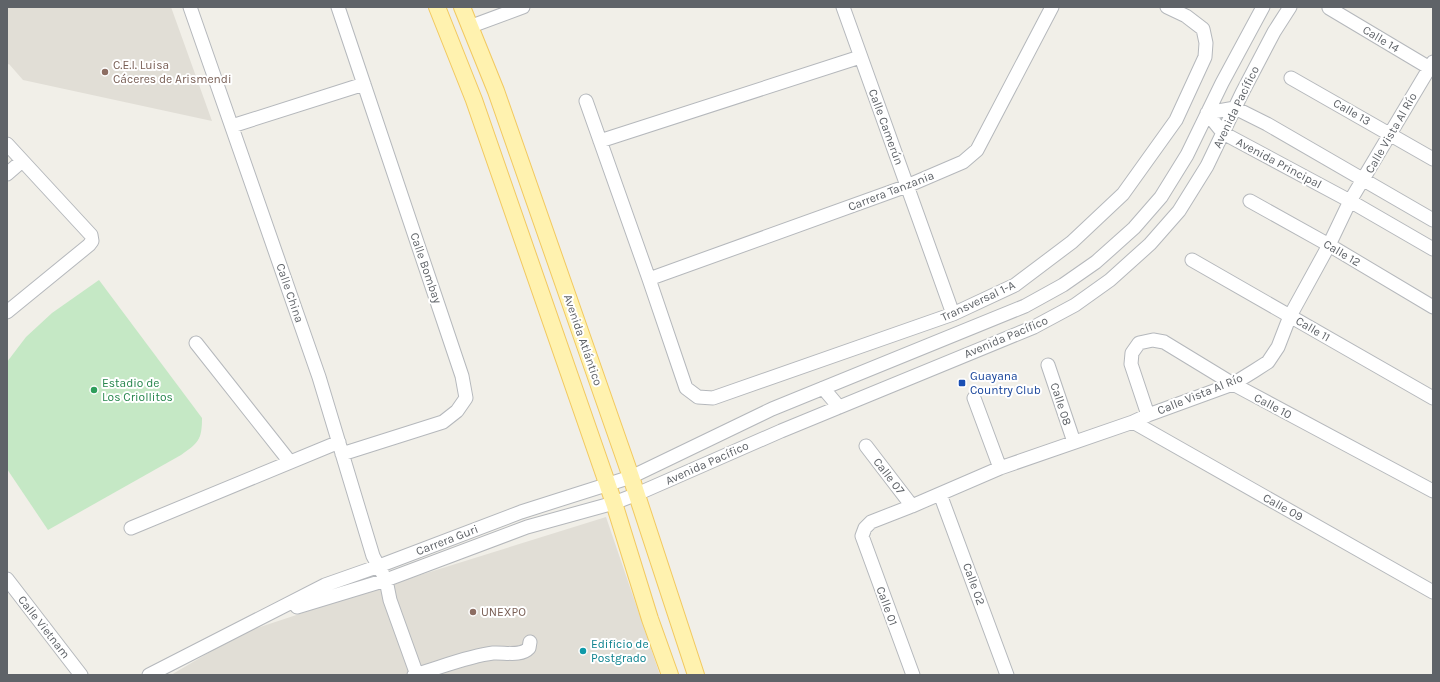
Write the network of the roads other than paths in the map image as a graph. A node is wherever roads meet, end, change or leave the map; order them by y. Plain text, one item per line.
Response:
1 (190, 7) edge
2 (338, 7) edge
3 (438, 7) edge
4 (462, 7) edge
5 (523, 7) edge
6 (843, 7) edge
7 (1052, 7) edge
8 (1168, 7) edge
9 (1263, 7) edge
10 (1290, 7) edge
11 (1329, 8) dead end
12 (469, 27) junction
13 (860, 56) junction
14 (1432, 66) edge
15 (1291, 78) dead end
16 (364, 84) junction
17 (586, 100) dead end
18 (1235, 108) junction
19 (1207, 113) junction
20 (232, 126) junction
21 (1223, 133) junction
22 (1391, 134) junction
23 (600, 142) junction
24 (7, 144) edge
25 (1433, 159) edge
26 (22, 162) junction
27 (7, 174) edge
28 (1364, 180) junction
29 (907, 186) junction
30 (1250, 201) dead end
31 (1350, 202) junction
32 (1433, 220) edge
33 (1329, 245) junction
34 (1433, 250) edge
35 (1192, 260) dead end
36 (649, 279) junction
37 (1433, 307) edge
38 (7, 312) edge
39 (954, 314) junction
40 (1290, 316) junction
41 (196, 343) dead end
42 (1048, 365) dead end
43 (1233, 384) junction
44 (823, 388) junction
45 (974, 398) dead end
46 (1433, 398) edge
47 (839, 407) junction
48 (1148, 415) junction
49 (1133, 422) junction
50 (1074, 442) junction
51 (866, 446) dead end
52 (341, 448) junction
53 (290, 462) junction
54 (1000, 468) junction
55 (631, 477) junction
56 (608, 485) junction
57 (1433, 491) edge
58 (637, 494) junction
59 (940, 494) junction
60 (614, 503) junction
61 (912, 506) junction
62 (131, 528) dead end
63 (862, 536) joint
64 (379, 566) junction
65 (7, 579) edge
66 (386, 580) junction
67 (1433, 592) edge
68 (268, 615) junction
69 (530, 642) dead end
70 (81, 675) edge
71 (149, 675) edge
72 (416, 675) edge
73 (670, 675) edge
74 (696, 675) edge
75 (913, 675) edge
76 (1007, 675) edge

1 - 20 street, Calle China
2 - 16 street, Calle Bombay
3 - 56 main road, Avenida Atlántico
4 - 12 main road, Avenida Atlántico
5 - 12 street
6 - 13 street, Calle Camerún
7 - 29 street, Carrera Tanzania
8 - 39 street, Transversal 1-A
9 - 19 street, Avenida Pacífico
10 - 18 street, Avenida Pacífico
11 - 14 street, Calle 14
12 - 55 main road, Avenida Atlántico
13 - 23 street
13 - 29 street, Calle Camerún
14 - 22 street, Calle Vista Al Río
15 - 22 street, Calle 13
16 - 20 street
16 - 52 street, Calle Bombay
17 - 23 street
18 - 19 street
18 - 21 street, Avenida Pacífico
18 - 28 street
19 - 21 street, Avenida Principal
19 - 44 street, Avenida Pacífico
20 - 52 street, Calle China
21 - 31 street, Avenida Principal
21 - 47 street, Avenida Pacífico
22 - 25 street, Calle 13
22 - 28 street, Calle Vista Al Río
23 - 36 street
24 - 26 street
26 - 27 street
26 - 38 street
28 - 31 street, Calle Vista Al Río
28 - 32 street
29 - 36 street, Carrera Tanzania
29 - 39 street, Calle Camerún
30 - 33 street, Calle 12
31 - 33 street, Calle Vista Al Río
31 - 34 street, Avenida Principal
33 - 37 street, Calle 12
33 - 40 street, Calle Vista Al Río
35 - 40 street, Calle 11
36 - 39 street, Transversal 1-A
40 - 43 street, Calle Vista Al Río
40 - 46 street, Calle 11
41 - 53 street
42 - 50 street, Calle 08
43 - 48 street, Calle Vista Al Río
43 - 48 street, Calle 10
43 - 57 street, Calle 10
44 - 47 street
44 - 55 street, Avenida Pacífico
45 - 54 street
47 - 58 street, Avenida Pacífico
48 - 49 street, Calle Vista Al Río
49 - 50 street, Calle Vista Al Río
49 - 67 street, Calle 09
50 - 54 street, Calle Vista Al Río
51 - 61 street, Calle 07
52 - 53 street
52 - 64 street, Calle China
53 - 62 street
54 - 59 street, Calle Vista Al Río
55 - 56 street, Carrera Guri
55 - 58 main road, Avenida Atlántico
56 - 60 main road, Avenida Atlántico
56 - 64 street, Carrera Guri
58 - 60 street, Carrera Guri
58 - 74 main road, Avenida Atlántico
59 - 61 street, Calle Vista Al Río
59 - 76 street, Calle 02
60 - 66 street, Carrera Guri
60 - 73 main road, Avenida Atlántico
61 - 63 street, Calle Vista Al Río
63 - 75 street, Calle 01
64 - 66 street, Calle China
64 - 68 street, Carrera Guri
65 - 70 street, Calle Vietnam
66 - 68 street, Carrera Guri
66 - 72 street, Calle China
68 - 71 street, Carrera Guri
69 - 72 street

